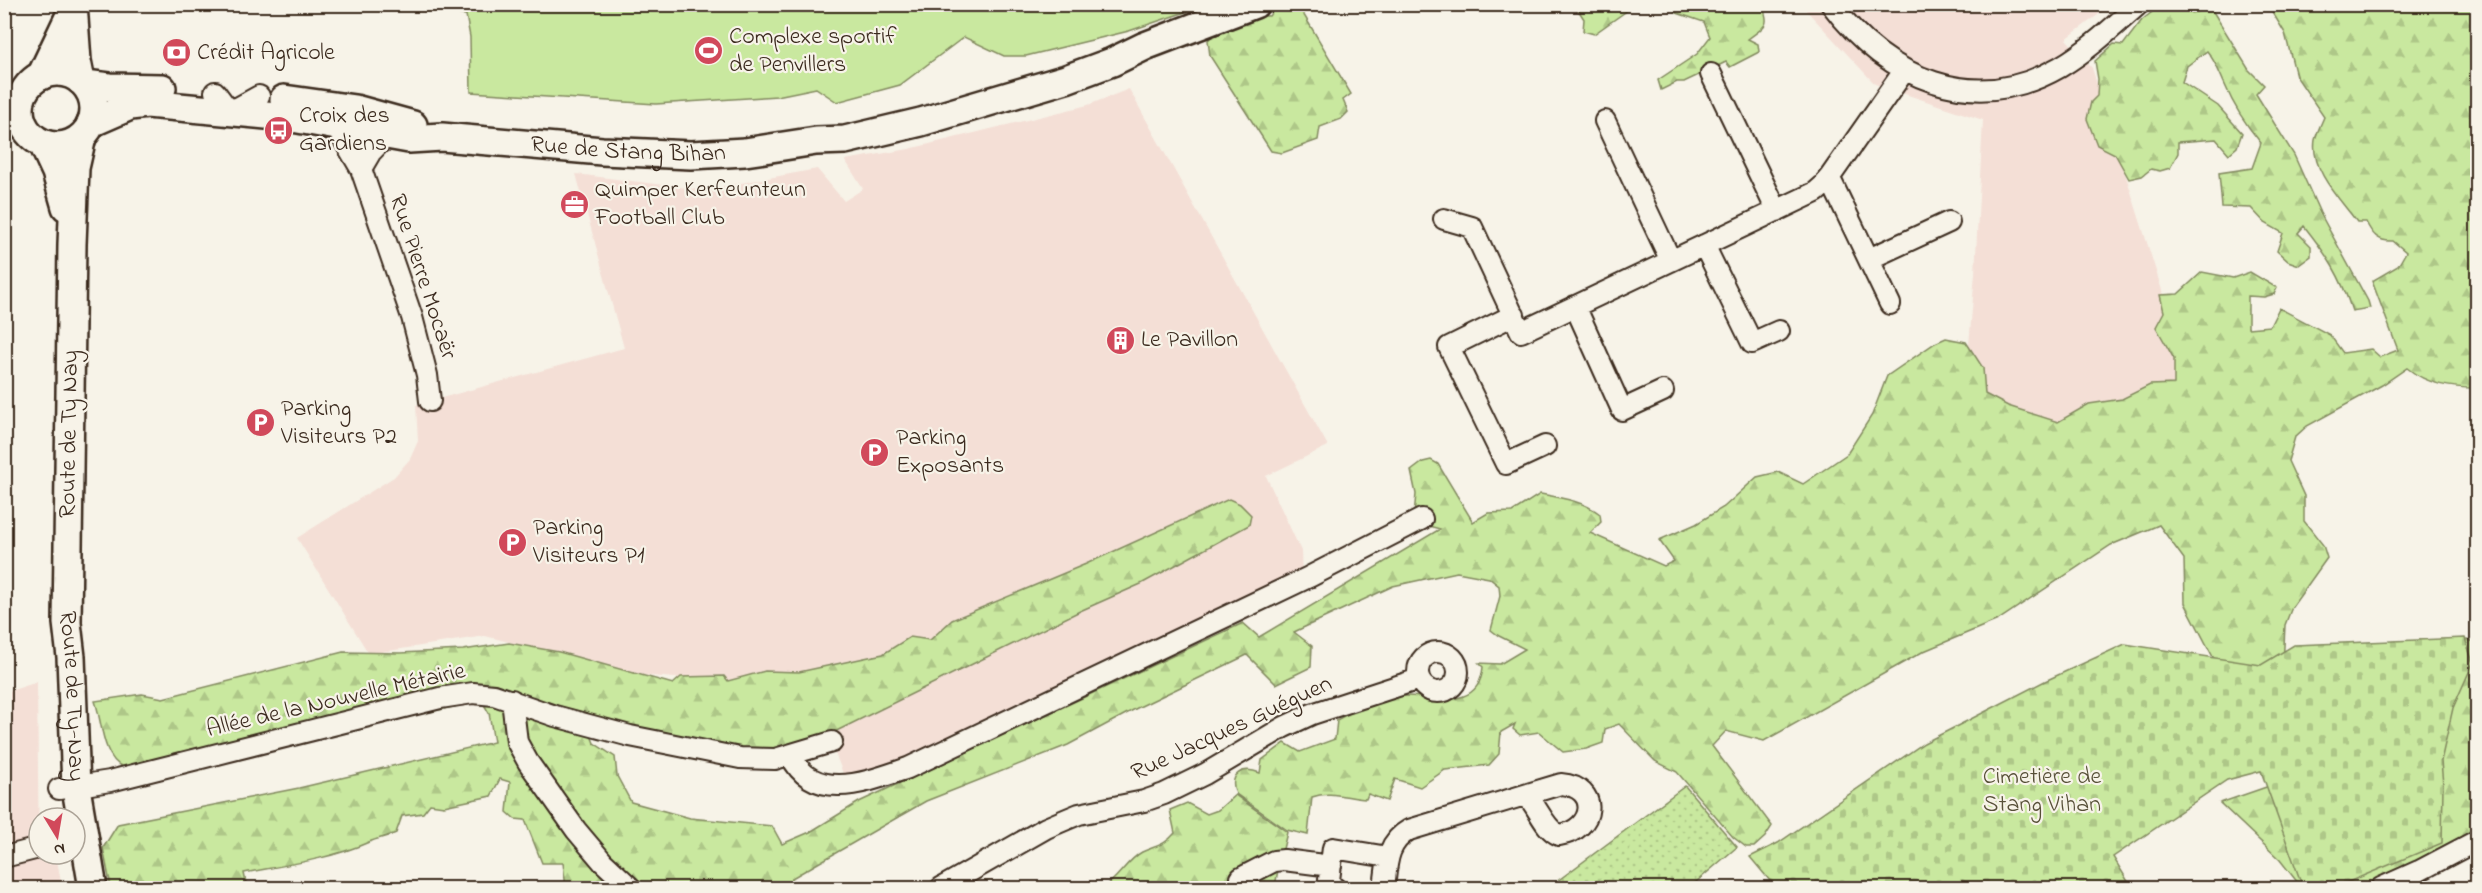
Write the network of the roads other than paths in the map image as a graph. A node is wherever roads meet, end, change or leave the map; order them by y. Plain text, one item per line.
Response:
1 (1255, 4) edge
2 (1831, 4) edge
3 (2139, 4) edge
4 (73, 7) edge
5 (1904, 71) junction
6 (1711, 74) dead end
7 (83, 83) junction
8 (24, 86) edge
9 (223, 102) junction
10 (335, 115) junction
11 (1605, 121) dead end
12 (394, 128) junction
13 (87, 130) junction
14 (25, 135) edge
15 (361, 169) junction
16 (1828, 179) junction
17 (1777, 211) junction
18 (1444, 219) dead end
19 (1949, 222) dead end
20 (72, 244) junction
21 (1704, 245) junction
22 (1869, 259) junction
23 (1671, 261) junction
24 (1890, 304) dead end
25 (1575, 306) junction
26 (1514, 315) junction
27 (1779, 331) dead end
28 (1663, 391) dead end
29 (430, 401) dead end
30 (1545, 446) dead end
31 (1422, 519) dead end
32 (68, 623) joint
33 (1419, 680) dead end
34 (512, 700) junction
35 (832, 742) dead end
36 (791, 756) junction
37 (68, 788) junction
38 (1526, 795) dead end
39 (65, 806) edge
40 (70, 806) edge
41 (2478, 840) edge
42 (27, 851) edge
43 (4, 857) edge
44 (1388, 857) junction
45 (75, 866) edge
46 (84, 866) edge
47 (1330, 866) junction
48 (1241, 878) dead end
49 (74, 888) edge
50 (93, 888) edge
51 (631, 888) edge
52 (941, 888) edge
53 (1335, 888) edge
54 (1384, 888) edge
55 (2381, 888) edge

1 - 12 street, Rue de Stang Bihan
2 - 5 street
3 - 5 street
4 - 7 street
4 - 8 street
5 - 16 street
6 - 17 street
7 - 8 street
7 - 9 street, Rue de Stang Bihan
7 - 13 street
8 - 14 street
9 - 10 street, Rue de Stang Bihan
9 - 13 street, Rue de Stang Bihan
10 - 12 street, Rue de Stang Bihan
10 - 15 street, Rue Pierre Mocaër
11 - 23 street
12 - 15 street
13 - 14 street
13 - 20 street, Route de Ty Nay
14 - 20 street, Route de Ty Nay
15 - 29 street, Rue Pierre Mocaër
16 - 17 street
16 - 22 street
17 - 21 street
18 - 26 street
19 - 22 street
20 - 32 street, Route de Ty Nay
21 - 23 street
21 - 27 street
22 - 24 street
23 - 25 street
25 - 26 street
25 - 28 street
26 - 30 street
31 - 36 street
32 - 37 street, Route de Ty-Nay
33 - 52 street, Rue Jacques Guéguen
34 - 36 street, Allée de la Nouvelle Métairie
34 - 37 street, Allée de la Nouvelle Métairie
34 - 51 street
35 - 36 street, Allée de la Nouvelle Métairie
37 - 39 street, Route de Ty-Nay
37 - 40 street, Route de Ty-Nay
38 - 44 street
41 - 55 street
42 - 43 street
44 - 47 street
44 - 54 street
45 - 49 street, Route de Ty-Nay
46 - 50 street, Route de Ty-Nay
47 - 48 street
47 - 53 street

